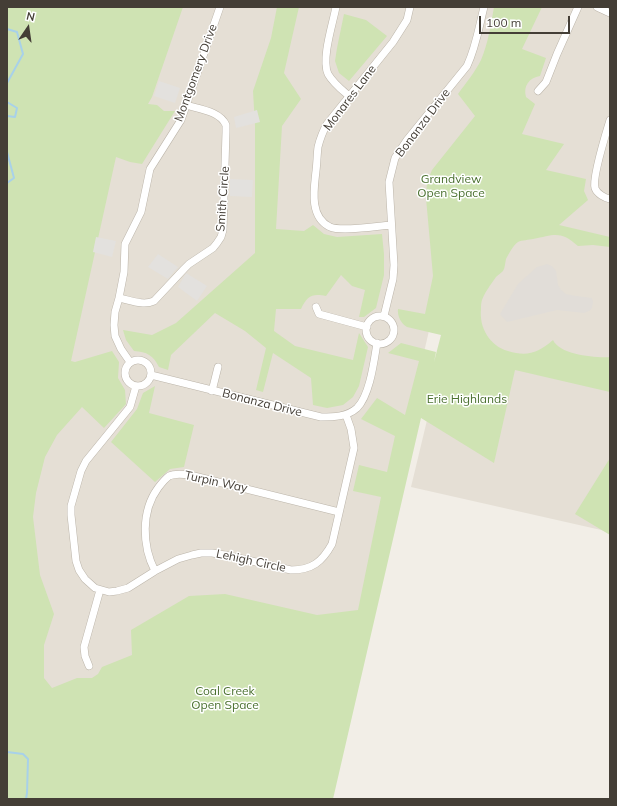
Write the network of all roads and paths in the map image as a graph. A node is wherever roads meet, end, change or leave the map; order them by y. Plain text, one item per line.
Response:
1 (220, 7) edge
2 (336, 7) edge
3 (410, 7) edge
4 (484, 7) edge
5 (578, 7) edge
6 (597, 7) edge
7 (610, 13) edge
8 (538, 91) dead end
9 (350, 96) junction
10 (186, 105) junction
11 (610, 120) edge
12 (610, 199) edge
13 (391, 225) junction
14 (119, 298) junction
15 (316, 307) dead end
16 (384, 316) junction
17 (367, 327) junction
18 (377, 343) junction
19 (130, 362) junction
20 (218, 366) dead end
21 (151, 375) junction
22 (136, 386) junction
23 (214, 391) junction
24 (346, 414) junction
25 (339, 512) junction
26 (155, 571) junction
27 (100, 590) junction
28 (89, 666) dead end

1 - 10 street, Montgomery Drive
2 - 9 street
3 - 9 street, Monares Lane
4 - 13 street, Bonanza Drive
5 - 8 street
6 - 7 street
9 - 13 street, Monares Lane
10 - 14 street, Montgomery Drive
10 - 14 street, Smith Circle
11 - 12 street
13 - 16 street, Bonanza Drive
14 - 19 street, Montgomery Drive
15 - 17 street
16 - 17 street
16 - 18 street
17 - 18 street
18 - 24 street
19 - 21 street
19 - 22 street
20 - 23 street, Bonanza Drive
21 - 22 street
21 - 23 street
22 - 27 street
23 - 24 street, Bonanza Drive
24 - 25 street, Lehigh Circle
25 - 26 street, Lehigh Circle
25 - 26 street, Turpin Way
26 - 27 street, Lehigh Circle
27 - 28 street

